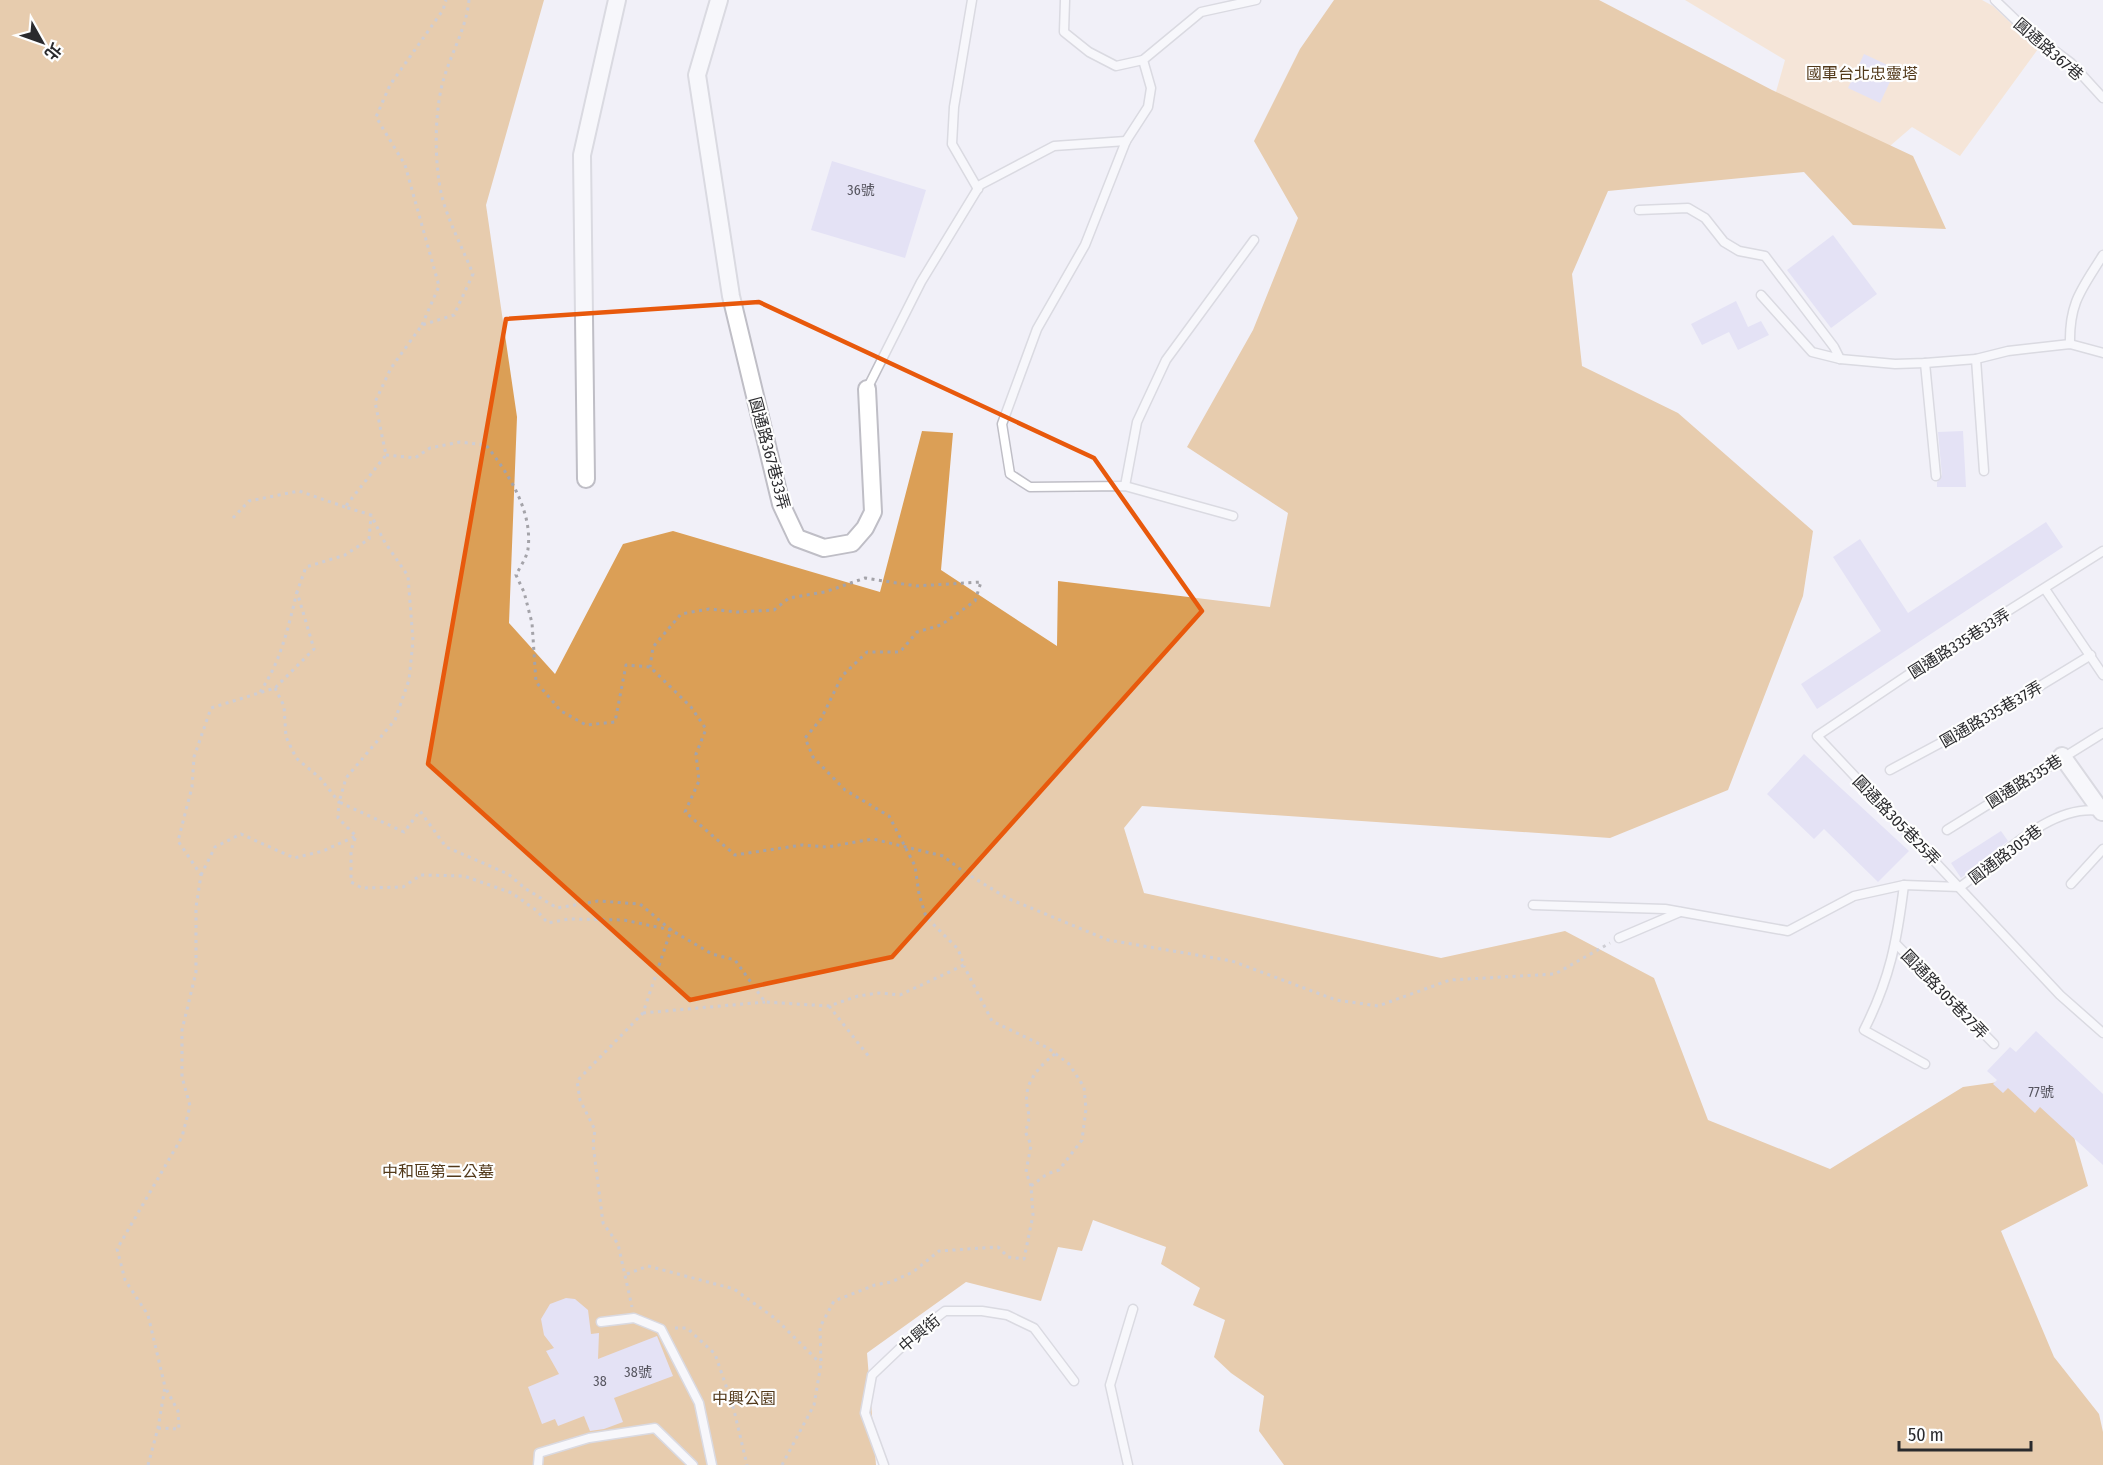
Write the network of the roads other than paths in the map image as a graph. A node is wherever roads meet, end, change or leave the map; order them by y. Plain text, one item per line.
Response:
1 (617, 0) edge
2 (719, 0) edge
3 (972, 0) edge
4 (1065, 0) edge
5 (1256, 0) edge
6 (1995, 0) edge
7 (1143, 60) junction
8 (2103, 98) edge
9 (1126, 141) junction
10 (978, 189) junction
11 (1639, 210) dead end
12 (1254, 240) dead end
13 (2103, 255) edge
14 (1761, 295) dead end
15 (2070, 344) junction
16 (2103, 352) edge
17 (1840, 359) junction
18 (1976, 359) junction
19 (1925, 363) junction
20 (867, 389) joint
21 (1984, 471) dead end
22 (1936, 476) dead end
23 (586, 479) dead end
24 (1125, 486) junction
25 (1233, 516) dead end
26 (2103, 551) edge
27 (2045, 589) junction
28 (2091, 656) junction
29 (2103, 675) edge
30 (2103, 733) edge
31 (1817, 736) joint
32 (2062, 756) junction
33 (1890, 770) dead end
34 (2103, 812) edge
35 (1947, 830) dead end
36 (2103, 849) edge
37 (2071, 884) dead end
38 (1904, 885) junction
39 (1960, 887) junction
40 (1533, 906) dead end
41 (1680, 912) junction
42 (1619, 938) road end
43 (1897, 945) junction
44 (2103, 1033) edge
45 (1994, 1044) dead end
46 (1925, 1064) dead end
47 (1133, 1309) dead end
48 (601, 1322) dead end
49 (1074, 1381) dead end
50 (538, 1465) edge
51 (693, 1465) edge
52 (712, 1465) edge
53 (884, 1465) edge
54 (1128, 1465) edge

1 - 23 street
2 - 20 street, 圓通路367巷33弄
3 - 10 lane
4 - 7 lane
5 - 7 lane
6 - 8 lane, 圓通路367巷
7 - 9 lane
9 - 10 lane, 圓通路367巷33弄
9 - 24 lane
10 - 20 lane, 圓通路367巷33弄
11 - 17 lane
12 - 24 lane
13 - 15 lane
14 - 17 lane
15 - 16 lane
15 - 18 lane
17 - 19 lane
18 - 19 lane
18 - 21 lane
19 - 22 lane
24 - 25 lane
26 - 27 lane, 圓通路335巷33弄
27 - 28 lane
27 - 31 lane, 圓通路335巷33弄
28 - 29 lane
28 - 33 lane, 圓通路335巷37弄
30 - 32 lane, 圓通路335巷
31 - 39 lane, 圓通路305巷25弄
32 - 34 street
32 - 35 lane, 圓通路335巷
34 - 39 lane, 圓通路305巷
36 - 37 lane
38 - 39 lane, 圓通路305巷
38 - 41 lane, 圓通路305巷
38 - 43 lane
39 - 44 lane, 圓通路305巷25弄
40 - 41 lane, 圓通路305巷
41 - 42 lane
43 - 45 lane, 圓通路305巷27弄
43 - 46 lane
47 - 54 lane
48 - 52 lane
49 - 53 lane, 中興街
50 - 51 lane

